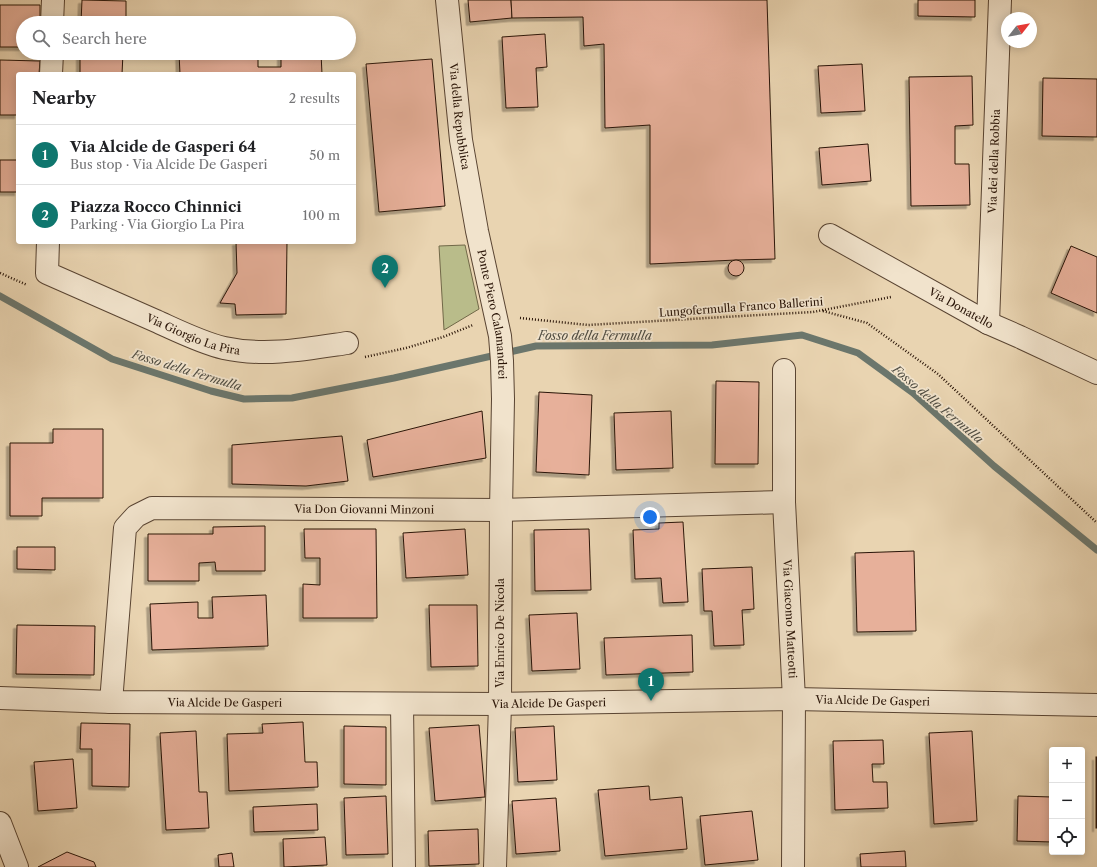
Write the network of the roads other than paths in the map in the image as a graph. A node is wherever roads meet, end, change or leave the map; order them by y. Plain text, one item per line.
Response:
1 (53, 0) edge
2 (447, 0) edge
3 (1000, 0) edge
4 (52, 16) edge
5 (52, 60) edge
6 (51, 72) edge
7 (477, 231) joint
8 (830, 235) dead end
9 (48, 244) edge
10 (988, 323) junction
11 (347, 342) dead end
12 (784, 370) dead end
13 (1097, 374) edge
14 (503, 399) joint
15 (784, 502) junction
16 (501, 510) junction
17 (0, 698) edge
18 (794, 699) junction
19 (112, 702) junction
20 (402, 704) junction
21 (500, 704) junction
22 (1097, 705) edge
23 (0, 823) edge
24 (17, 867) edge
25 (404, 867) edge
26 (495, 867) edge
27 (793, 867) edge

1 - 4 street
2 - 7 street, Via della Repubblica
3 - 10 street, Via dei della Robbia
5 - 6 street
7 - 14 street, Ponte Piero Calamandrei
8 - 10 street, Via Donatello
9 - 11 street, Via Giorgio La Pira
10 - 13 street, Via Donatello
12 - 15 street, Via Giacomo Matteotti
14 - 16 street, Via Enrico De Nicola
15 - 16 street, Via Don Giovanni Minzoni
15 - 18 street, Via Giacomo Matteotti
16 - 19 street, Via Don Giovanni Minzoni
16 - 21 street, Via Enrico De Nicola
17 - 19 street, Via Alcide De Gasperi
18 - 21 street, Via Alcide De Gasperi
18 - 22 street, Via Alcide De Gasperi
18 - 27 street, Via Giacomo Matteotti
19 - 20 street, Via Alcide De Gasperi
20 - 21 street, Via Alcide De Gasperi
20 - 25 street
21 - 26 street, Via Enrico De Nicola
23 - 24 street

